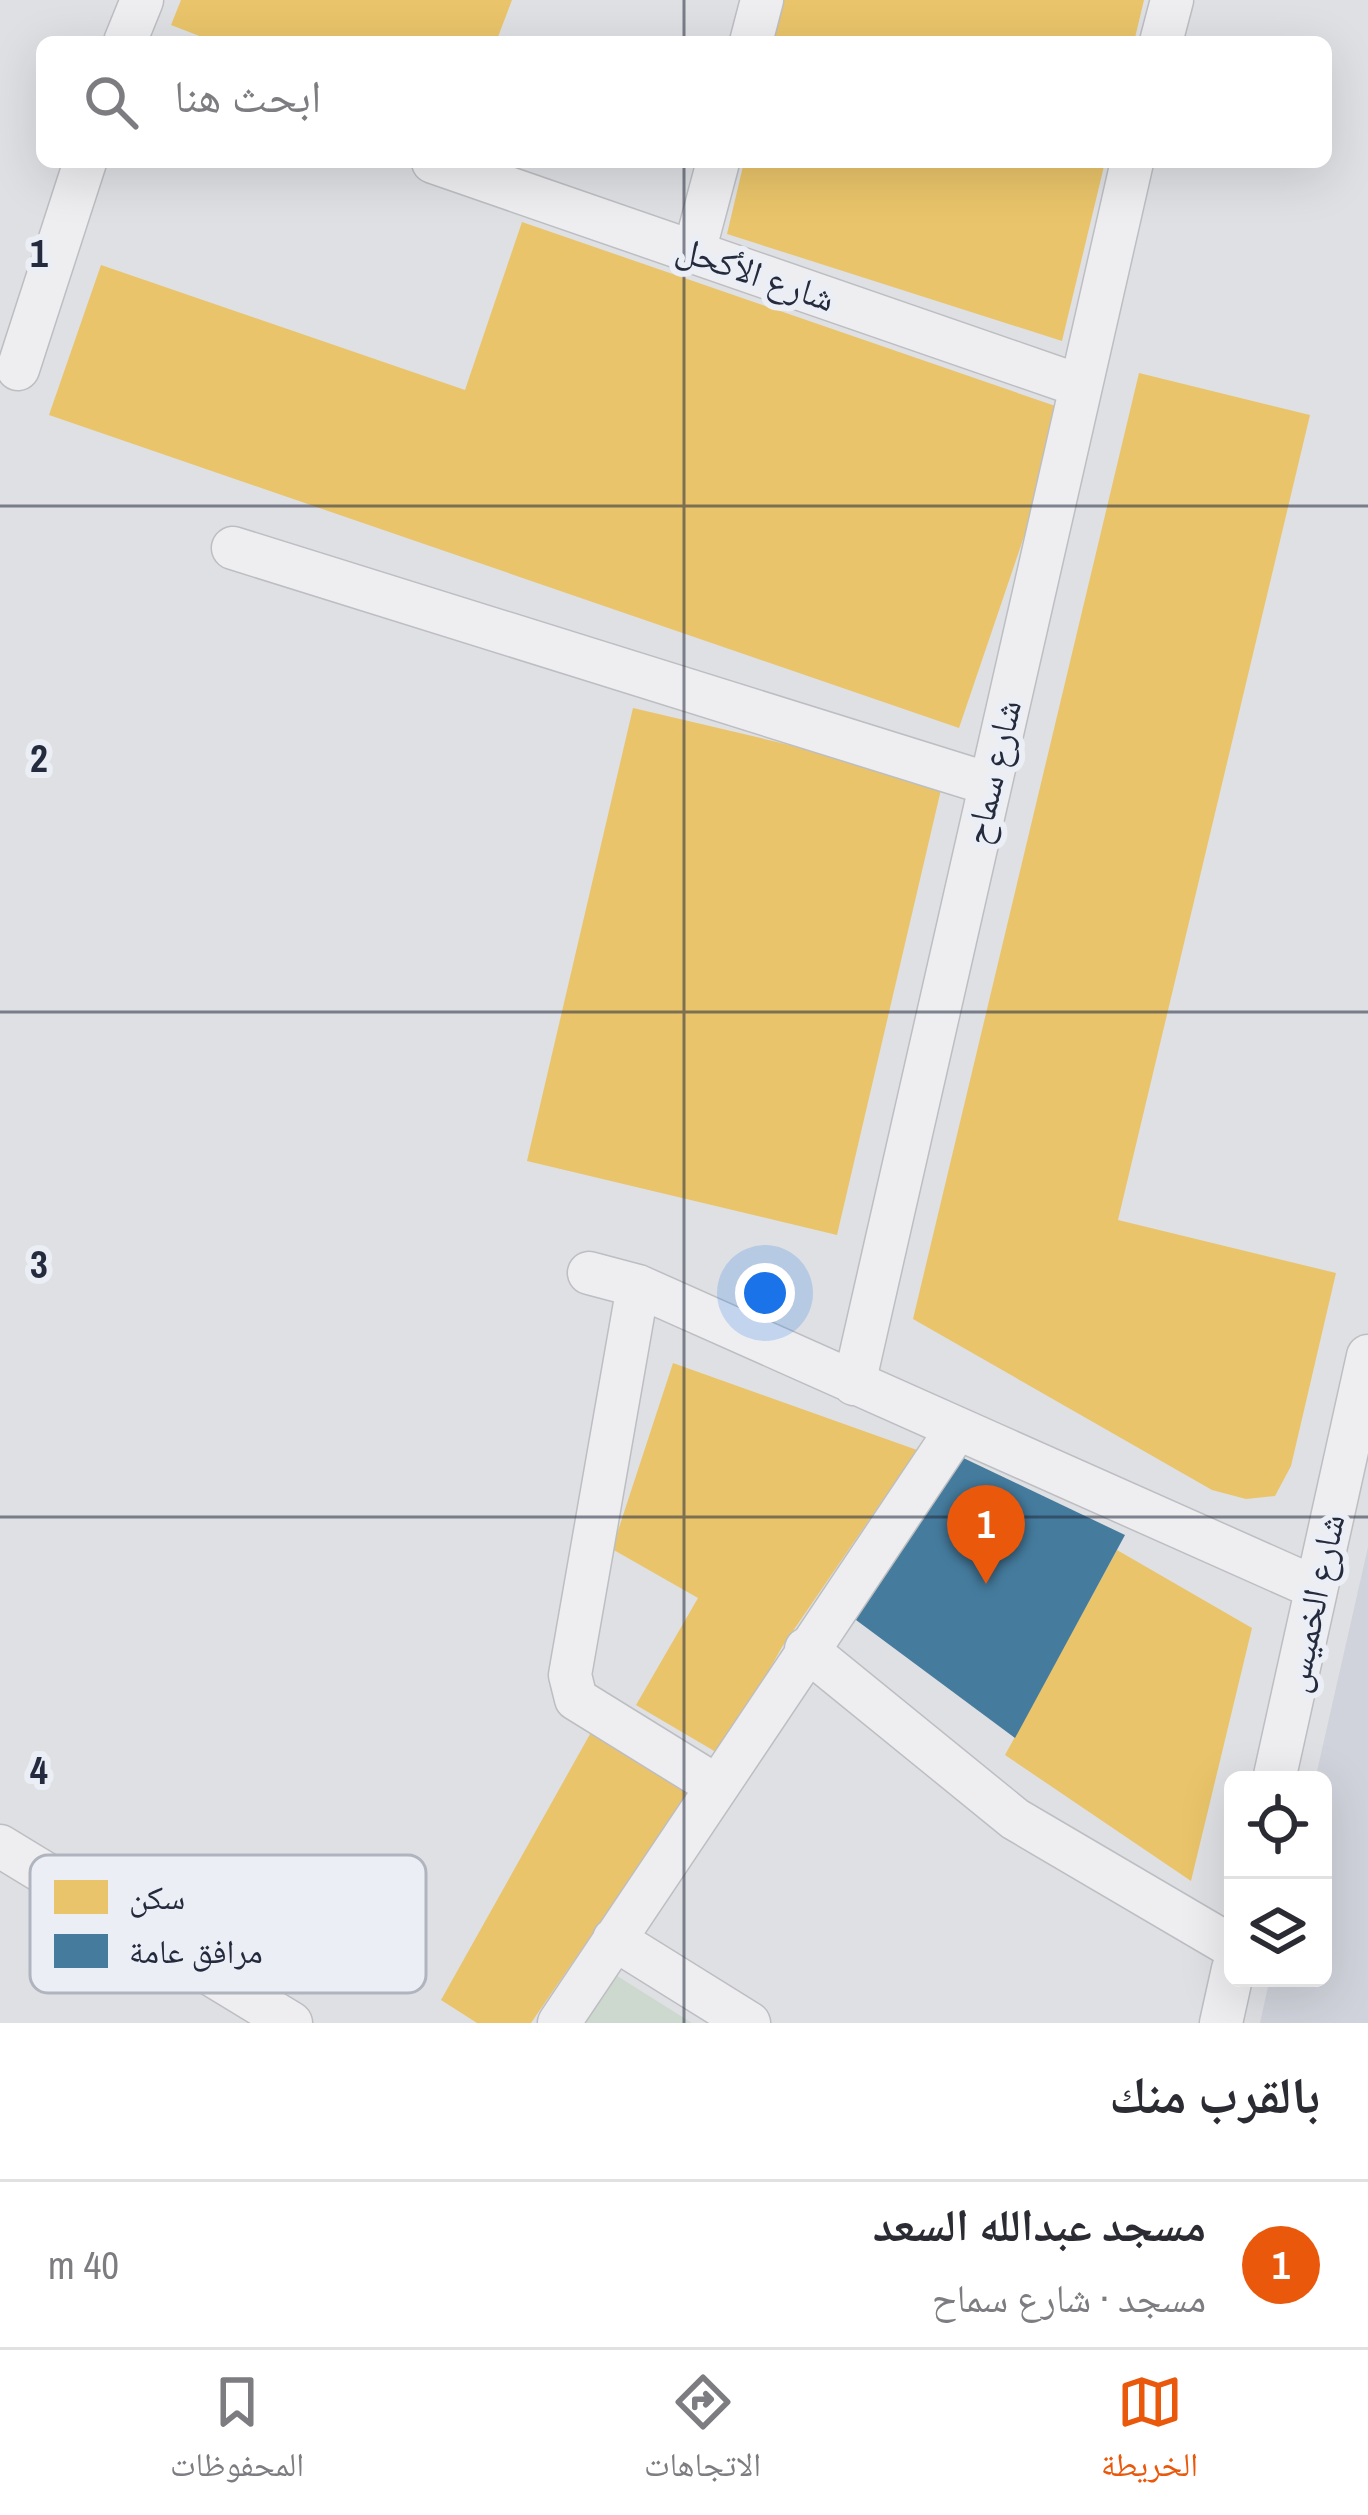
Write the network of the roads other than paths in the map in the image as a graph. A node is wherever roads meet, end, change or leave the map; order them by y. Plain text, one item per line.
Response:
1 (142, 0) edge
2 (762, 0) edge
3 (1172, 0) edge
4 (127, 36) edge
5 (753, 36) edge
6 (1163, 36) edge
7 (83, 168) edge
8 (450, 168) edge
9 (716, 168) edge
10 (1131, 168) edge
11 (694, 252) junction
12 (18, 369) dead end
13 (1078, 385) junction
14 (233, 548) dead end
15 (989, 784) junction
16 (589, 1274) dead end
17 (638, 1286) junction
18 (1368, 1356) edge
19 (854, 1384) junction
20 (955, 1432) junction
21 (1316, 1588) junction
22 (806, 1648) junction
23 (1276, 1771) edge
24 (715, 1785) junction
25 (0, 1846) edge
26 (30, 1864) edge
27 (614, 1939) junction
28 (1224, 1942) edge
29 (1229, 1987) edge
30 (242, 1993) edge
31 (291, 2023) edge
32 (559, 2023) edge
33 (749, 2023) edge
34 (1221, 2023) edge

1 - 4 street
2 - 5 street
3 - 6 street
7 - 12 street
8 - 11 street, شارع الأكحل
9 - 11 street
10 - 13 street, شارع سماح
11 - 13 street, شارع الأكحل
13 - 15 street, شارع سماح
14 - 15 street
15 - 19 street, شارع سماح
16 - 17 street
17 - 19 street
17 - 24 street
18 - 21 street, شارع الخميس
19 - 20 street
20 - 21 street
20 - 22 street
21 - 23 street, شارع الخميس
22 - 24 street
22 - 28 street
24 - 27 street
25 - 26 street
27 - 32 street
27 - 33 street
29 - 34 street
30 - 31 street

